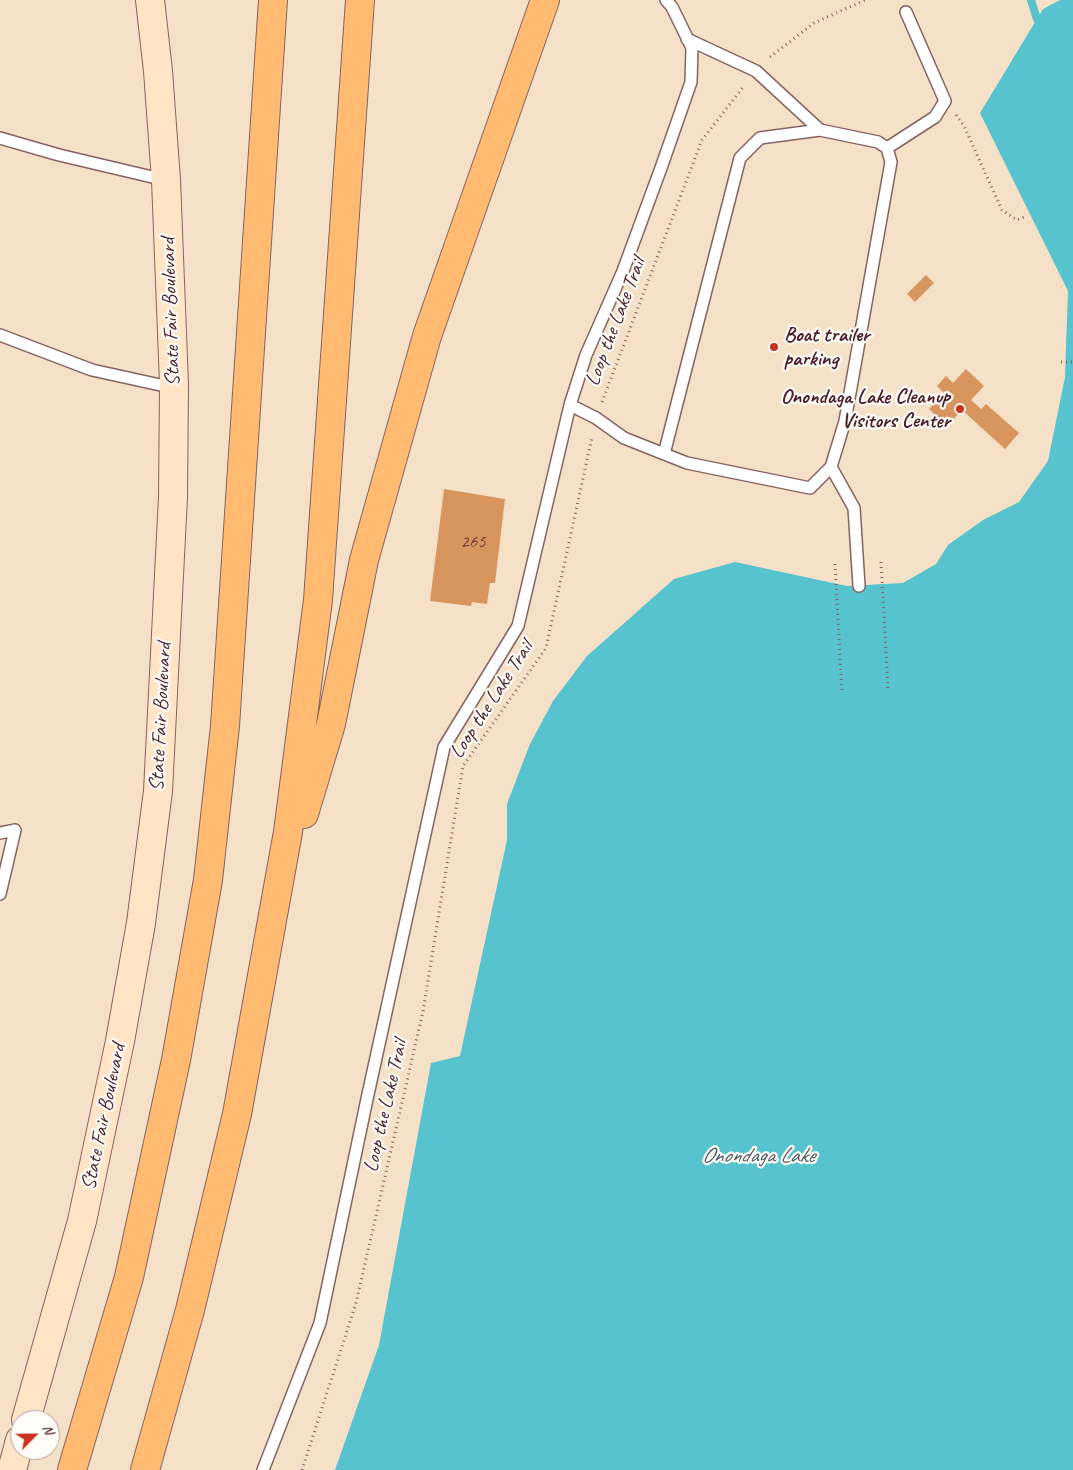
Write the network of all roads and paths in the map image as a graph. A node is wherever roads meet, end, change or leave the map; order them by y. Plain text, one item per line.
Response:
1 (150, 0) edge
2 (273, 0) edge
3 (360, 0) edge
4 (545, 0) edge
5 (666, 0) edge
6 (865, 0) edge
7 (906, 12) dead end
8 (687, 39) junction
9 (756, 71) junction
10 (945, 101) junction
11 (820, 130) junction
12 (0, 138) edge
13 (887, 148) junction
14 (166, 180) junction
15 (1024, 217) dead end
16 (0, 335) edge
17 (1061, 362) dead end
18 (1073, 362) edge
19 (174, 388) junction
20 (570, 405) junction
21 (596, 418) junction
22 (664, 454) junction
23 (831, 467) junction
24 (881, 562) dead end
25 (835, 564) dead end
26 (859, 586) dead end
27 (888, 689) dead end
28 (842, 692) dead end
29 (0, 833) edge
30 (0, 894) edge
31 (276, 909) junction
32 (29, 1410) edge
33 (72, 1470) edge
34 (144, 1470) edge
35 (263, 1470) edge
36 (302, 1470) edge

1 - 14 main road, State Fair Boulevard
2 - 33 highway
3 - 31 highway
4 - 31 highway
5 - 8 lane
6 - 9 path, Loop the Lake Trail
7 - 10 lane
8 - 9 lane
8 - 20 lane
9 - 11 lane
9 - 21 path, Loop the Lake Trail
10 - 13 lane
10 - 15 path
11 - 13 lane
11 - 22 lane
12 - 14 lane
13 - 23 lane
14 - 19 main road, State Fair Boulevard
16 - 19 lane
17 - 18 path
19 - 32 main road, State Fair Boulevard
20 - 21 lane
20 - 35 lane
21 - 22 lane
21 - 36 path, Loop the Lake Trail
22 - 23 lane
23 - 26 lane
24 - 27 path
25 - 28 path
29 - 30 lane
31 - 34 highway

